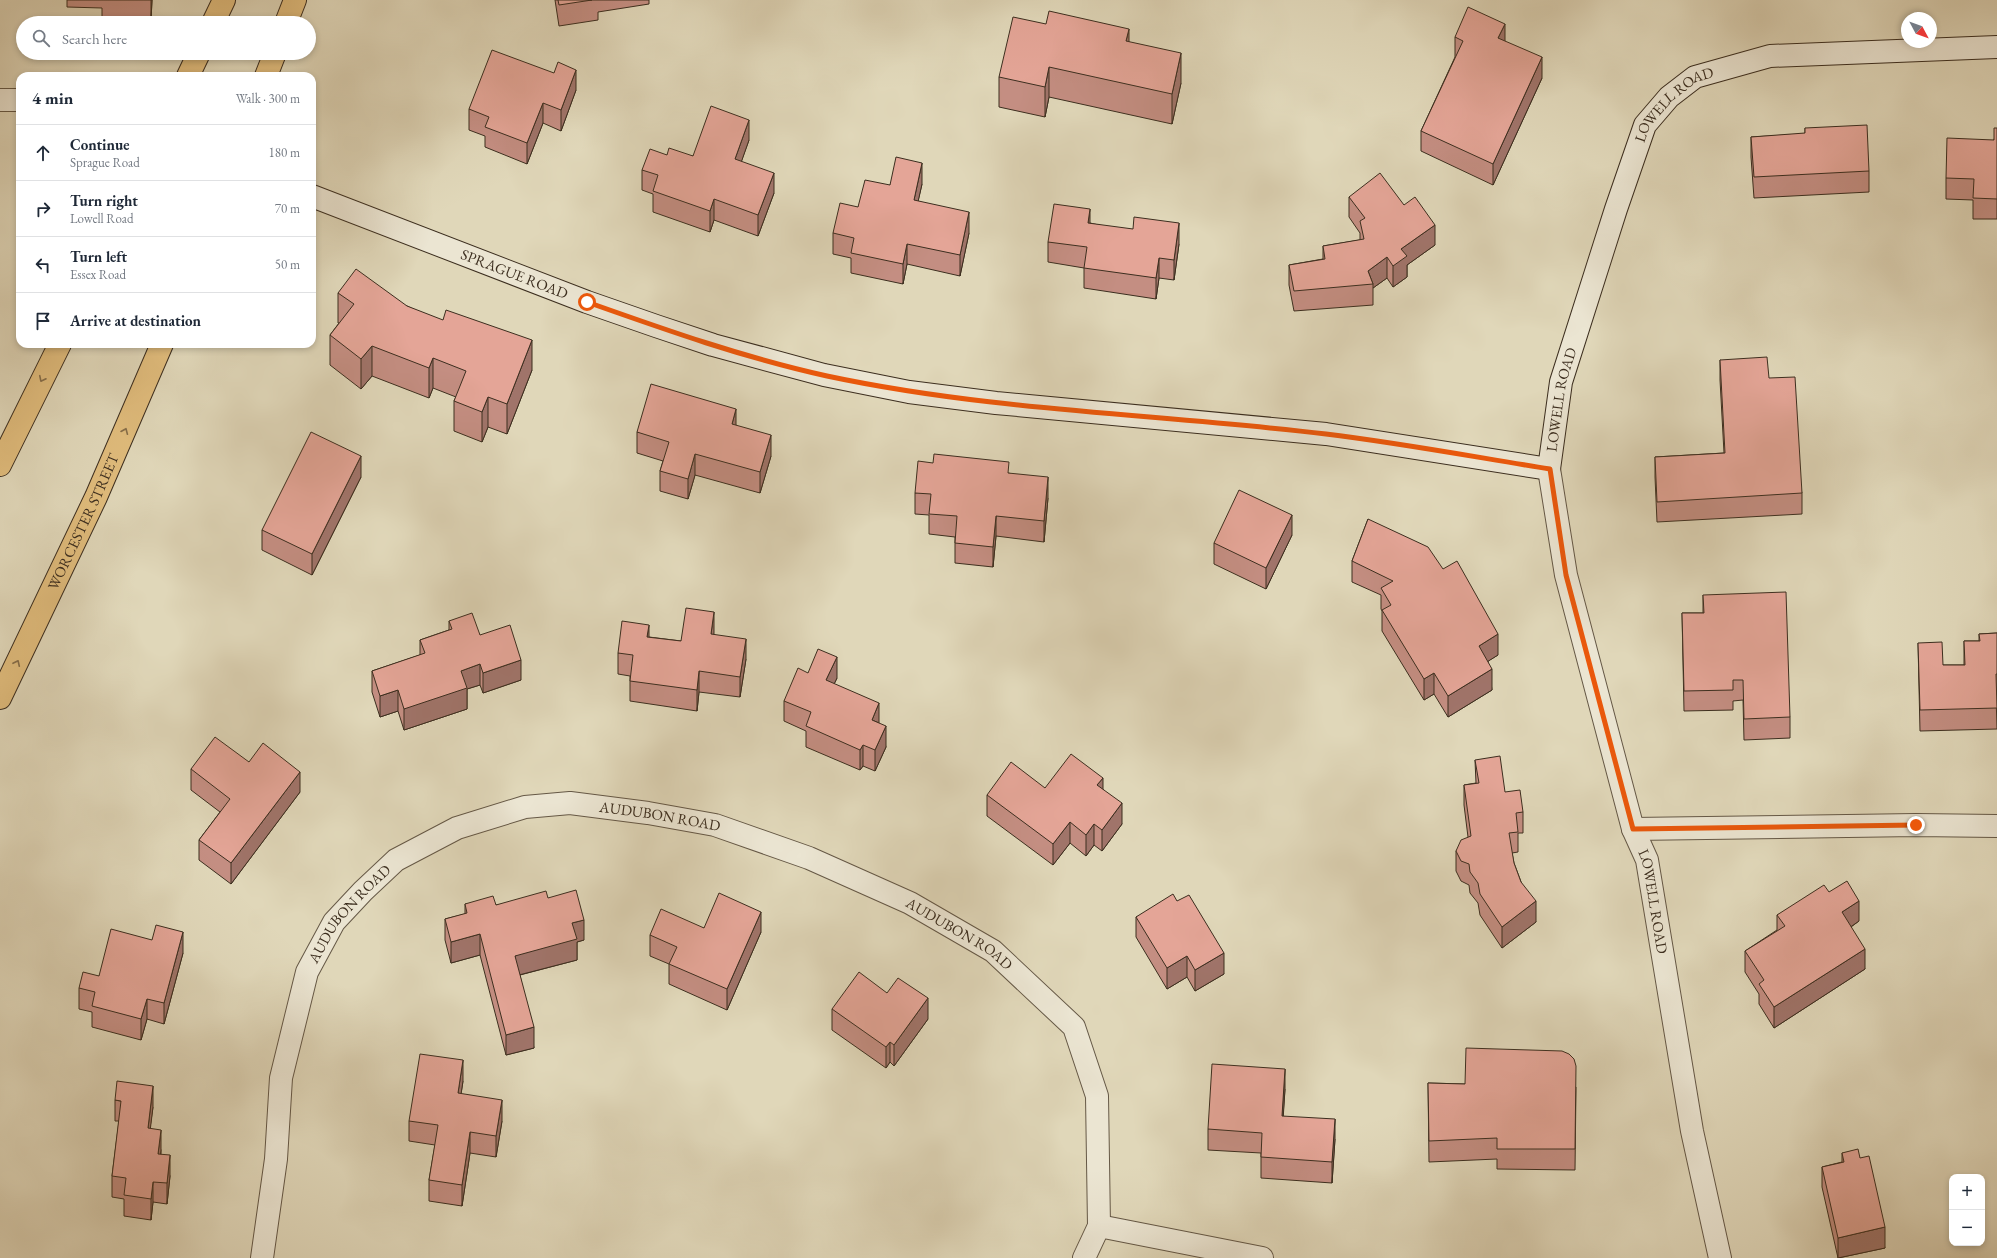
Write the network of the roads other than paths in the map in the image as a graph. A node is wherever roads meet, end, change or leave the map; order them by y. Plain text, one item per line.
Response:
1 (224, 0) edge
2 (295, 0) edge
3 (216, 16) edge
4 (289, 16) edge
5 (1997, 47) edge
6 (196, 60) edge
7 (272, 60) edge
8 (190, 72) edge
9 (268, 72) edge
10 (0, 100) edge
11 (16, 100) edge
12 (316, 198) edge
13 (58, 348) edge
14 (160, 348) edge
15 (0, 465) edge
16 (1550, 469) junction
17 (0, 698) edge
18 (1997, 826) edge
19 (1633, 829) junction
20 (1099, 1226) junction
21 (262, 1258) edge
22 (1084, 1258) edge
23 (1262, 1258) edge
24 (1720, 1258) edge

1 - 3 highway
2 - 4 highway
5 - 16 street, LOWELL ROAD
6 - 8 highway
7 - 9 highway
10 - 11 street
12 - 16 street, SPRAGUE ROAD
13 -> 15 highway
17 -> 14 highway, WORCESTER STREET
16 - 19 street, LOWELL ROAD
18 - 19 street
19 - 24 street, LOWELL ROAD
20 - 21 street, AUDUBON ROAD
20 - 22 street, AUDUBON ROAD
20 - 23 street

